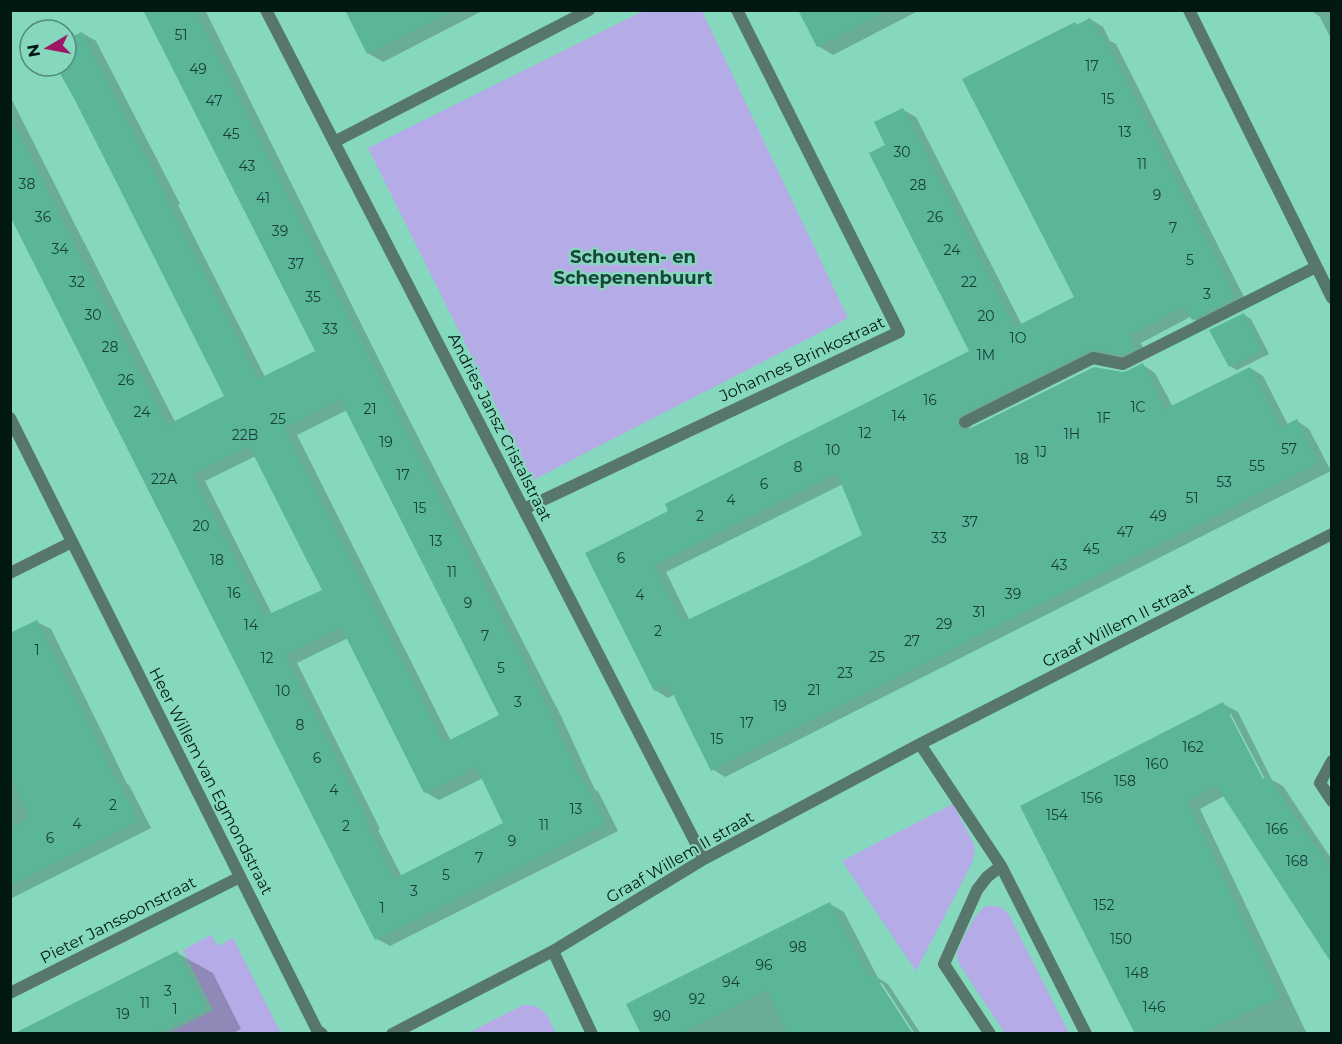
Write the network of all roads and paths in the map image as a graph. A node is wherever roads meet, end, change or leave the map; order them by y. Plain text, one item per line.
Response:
1 (266, 10) edge
2 (589, 10) edge
3 (737, 10) edge
4 (1189, 10) edge
5 (334, 142) junction
6 (1316, 267) junction
7 (1332, 298) edge
8 (10, 418) edge
9 (964, 422) dead end
10 (524, 509) junction
11 (1332, 534) edge
12 (72, 542) junction
13 (10, 573) edge
14 (920, 744) junction
15 (1332, 761) edge
16 (1332, 801) edge
17 (704, 859) junction
18 (1001, 866) junction
19 (240, 877) junction
20 (553, 951) junction
21 (10, 993) edge
22 (322, 1034) edge
23 (392, 1034) edge
24 (592, 1034) edge
25 (990, 1034) edge
26 (1086, 1034) edge

1 - 5 street, Andries Jansz Cristalstraat
2 - 5 street
3 - 10 street, Johannes Brinkostraat
4 - 6 street
5 - 10 street, Andries Jansz Cristalstraat
6 - 7 street
6 - 9 street
8 - 12 street, Heer Willem van Egmondstraat
10 - 17 street, Andries Jansz Cristalstraat
11 - 14 street, Graaf Willem II straat
12 - 13 street
12 - 19 street, Heer Willem van Egmondstraat
14 - 17 street, Graaf Willem II straat
14 - 18 street
15 - 16 street
17 - 20 street, Graaf Willem II straat
18 - 25 street
18 - 26 street
19 - 21 street, Pieter Janssoonstraat
19 - 22 street, Heer Willem van Egmondstraat
20 - 23 street, Graaf Willem II straat
20 - 24 street

